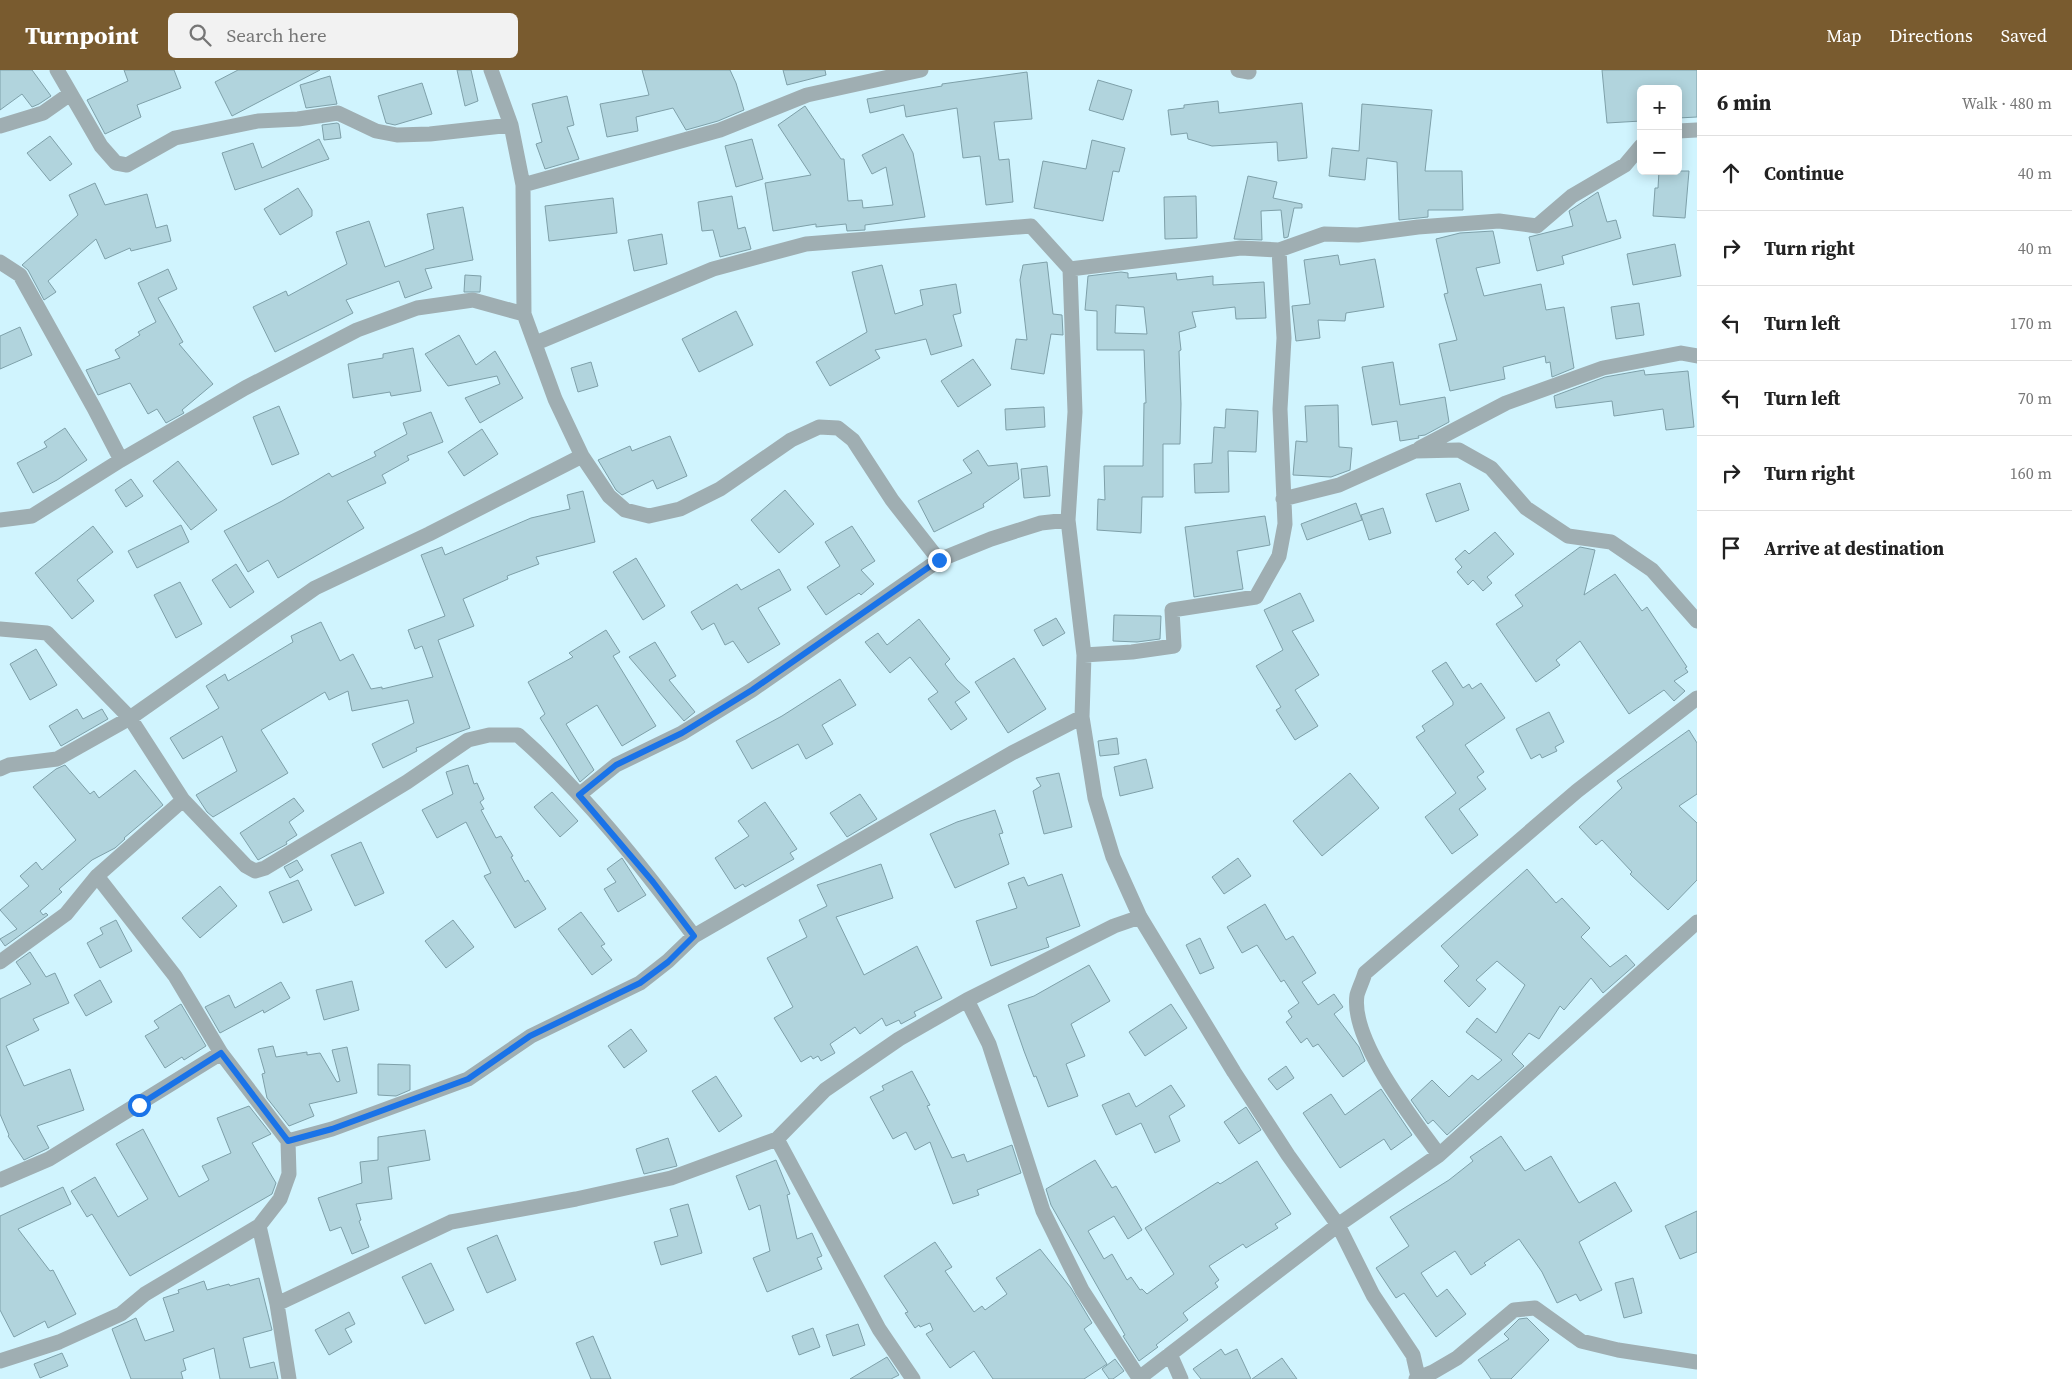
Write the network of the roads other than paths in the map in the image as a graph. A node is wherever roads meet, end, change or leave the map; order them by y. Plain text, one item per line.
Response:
1 (57, 70) edge
2 (491, 70) edge
3 (921, 70) edge
4 (70, 94) junction
5 (511, 124) junction
6 (0, 126) edge
7 (1697, 130) edge
8 (1682, 131) edge
9 (1637, 151) edge
10 (523, 186) junction
11 (1279, 250) junction
12 (0, 262) edge
13 (1070, 269) junction
14 (524, 314) junction
15 (536, 343) junction
16 (1697, 356) edge
17 (1415, 451) junction
18 (582, 456) junction
19 (120, 460) junction
20 (1283, 499) junction
21 (0, 520) edge
22 (1068, 520) junction
23 (939, 560) junction
24 (1697, 621) edge
25 (0, 629) edge
26 (1084, 655) junction
27 (1697, 698) edge
28 (1082, 717) junction
29 (130, 718) junction
30 (0, 769) edge
31 (579, 795) junction
32 (183, 800) junction
33 (97, 876) junction
34 (1140, 917) junction
35 (1697, 922) edge
36 (694, 936) junction
37 (0, 962) edge
38 (967, 1000) junction
39 (221, 1053) junction
40 (777, 1139) junction
41 (288, 1141) junction
42 (1439, 1155) junction
43 (0, 1180) edge
44 (1338, 1225) junction
45 (259, 1226) junction
46 (277, 1304) junction
47 (1170, 1354) junction
48 (0, 1361) edge
49 (1697, 1362) edge
50 (1417, 1378) edge
51 (289, 1379) edge
52 (913, 1379) edge
53 (1139, 1379) edge
54 (1181, 1379) edge

1 - 4 street
2 - 5 street
3 - 10 street
4 - 5 street
4 - 6 street
5 - 10 street
7 - 8 street
9 - 11 street
10 - 14 street
11 - 13 street
11 - 20 street
12 - 19 street
13 - 15 street
13 - 22 street
14 - 15 street
14 - 19 street
15 - 18 street
16 - 17 street
17 - 20 street
17 - 24 street
18 - 23 street
18 - 29 street
19 - 21 street
20 - 26 street
22 - 23 street
22 - 26 street
23 - 31 street
25 - 29 street
26 - 28 street
27 - 42 street
28 - 34 street
28 - 36 street
29 - 30 street
29 - 32 street
31 - 32 street
31 - 36 street
32 - 33 street
33 - 37 street
33 - 39 street
34 - 38 street
34 - 44 street
35 - 42 street
36 - 41 street
38 - 40 street
38 - 53 street
39 - 41 street
39 - 43 street
40 - 46 street
40 - 52 street
41 - 45 street
42 - 44 street
44 - 47 street
44 - 50 street
45 - 46 street
45 - 48 street
46 - 51 street
47 - 53 street
47 - 54 street
49 - 50 street

